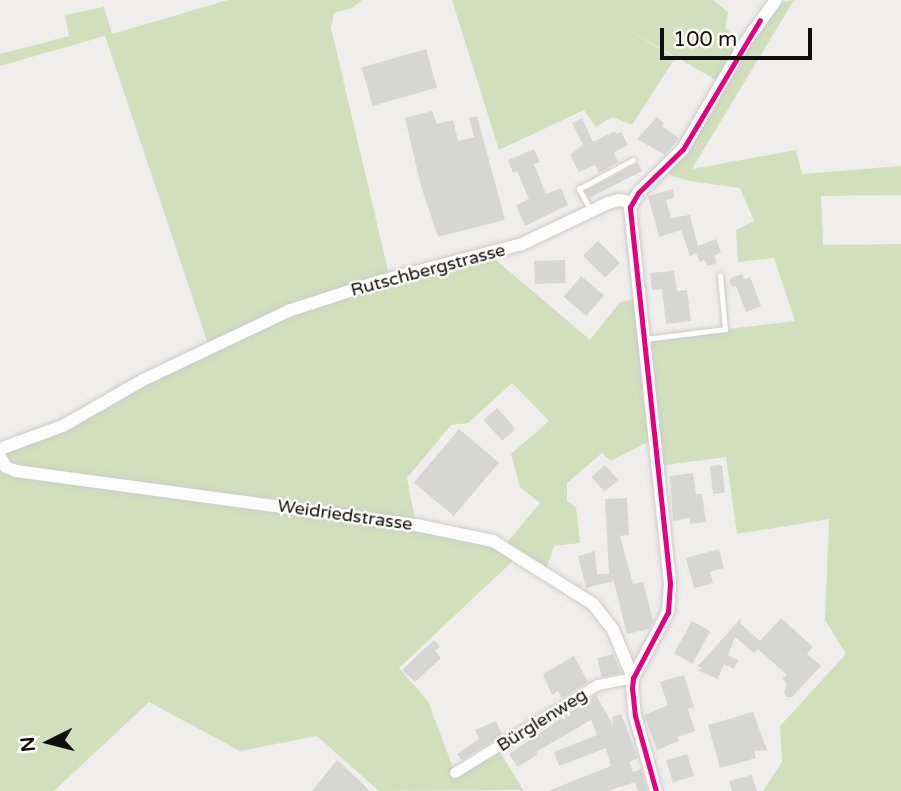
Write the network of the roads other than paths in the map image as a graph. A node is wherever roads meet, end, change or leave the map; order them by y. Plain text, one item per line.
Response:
1 (776, 0) edge
2 (633, 160) dead end
3 (632, 202) junction
4 (592, 212) junction
5 (720, 276) dead end
6 (644, 339) junction
7 (0, 449) edge
8 (0, 457) edge
9 (633, 678) junction
10 (455, 773) dead end
11 (656, 791) edge

1 - 3 street
2 - 4 lane
3 - 4 street, Rutschbergstrasse
3 - 6 street
4 - 7 street, Rutschbergstrasse
5 - 6 lane
6 - 9 street
8 - 9 street, Weidriedstrasse
9 - 10 street, Bürglenweg
9 - 11 street

